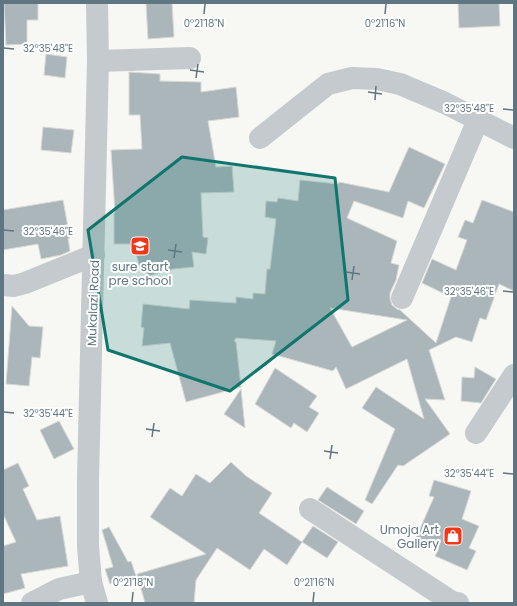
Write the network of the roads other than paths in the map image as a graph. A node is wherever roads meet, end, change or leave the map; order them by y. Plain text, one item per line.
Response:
1 (97, 3) edge
2 (190, 58) dead end
3 (98, 61) junction
4 (478, 120) junction
5 (260, 138) dead end
6 (514, 138) edge
7 (94, 255) junction
8 (3, 285) edge
9 (402, 298) dead end
10 (514, 375) edge
11 (476, 434) dead end
12 (310, 509) dead end
13 (91, 582) junction
14 (32, 603) edge
15 (97, 603) edge
16 (454, 603) edge

1 - 3 street, Mukalazi Road
2 - 3 street
3 - 7 street, Mukalazi Road
4 - 5 street
4 - 6 street
4 - 9 street
7 - 8 street
7 - 13 street, Mukalazi Road
10 - 11 street
12 - 16 street
13 - 14 street
13 - 15 street, Mukalazi Road

